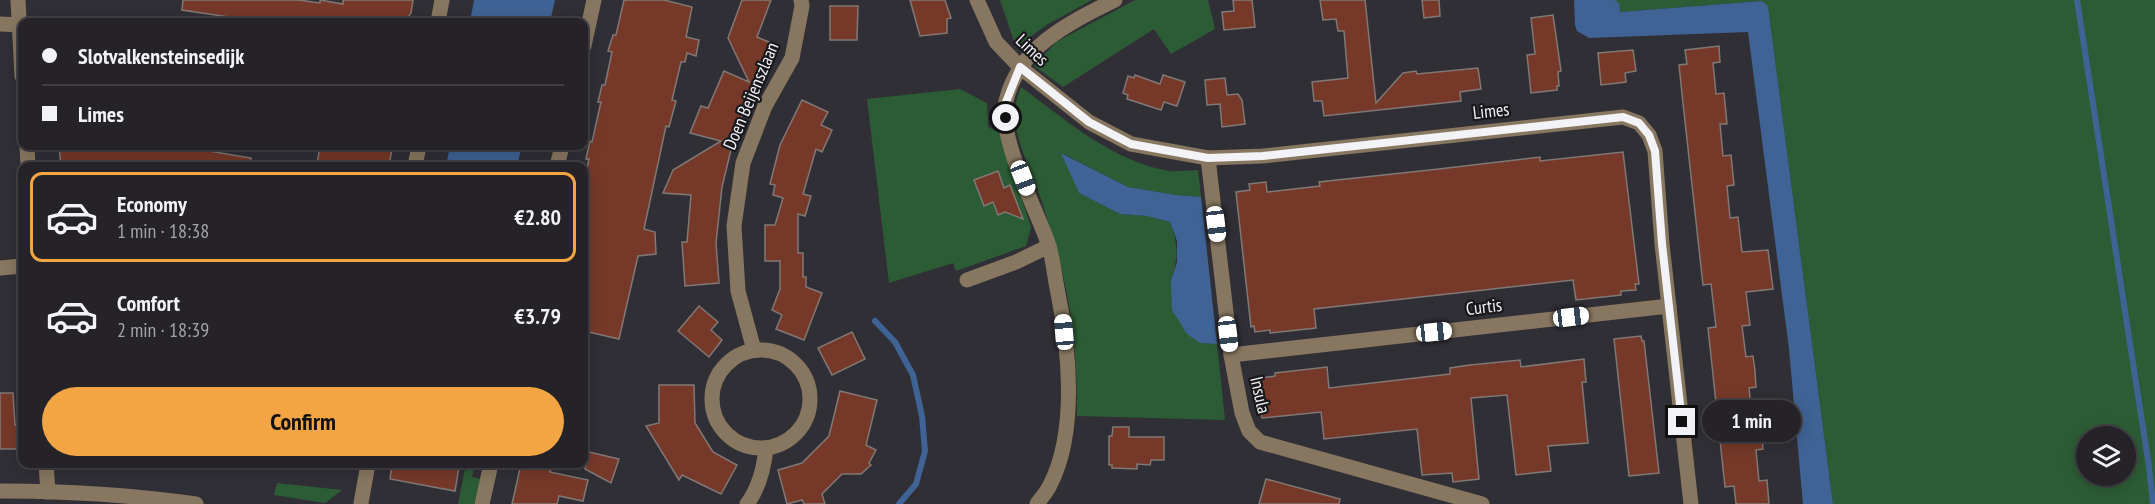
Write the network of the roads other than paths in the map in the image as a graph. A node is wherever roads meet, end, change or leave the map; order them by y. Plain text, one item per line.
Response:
1 (18, 0) edge
2 (442, 0) edge
3 (594, 0) edge
4 (801, 0) edge
5 (977, 0) edge
6 (1115, 0) edge
7 (20, 18) edge
8 (439, 18) edge
9 (0, 24) edge
10 (18, 24) edge
11 (588, 28) edge
12 (1020, 67) junction
13 (1208, 158) junction
14 (1049, 246) junction
15 (18, 266) edge
16 (0, 268) edge
17 (967, 280) dead end
18 (1669, 306) junction
19 (754, 350) junction
20 (1231, 356) junction
21 (766, 448) junction
22 (46, 468) edge
23 (367, 468) edge
24 (490, 468) edge
25 (0, 491) edge
26 (48, 492) junction
27 (196, 504) edge
28 (360, 504) edge
29 (482, 504) edge
30 (747, 504) edge
31 (1037, 504) edge
32 (1482, 504) edge
33 (1691, 504) edge

1 - 7 street
2 - 8 street
3 - 11 street
4 - 19 street, Doen Beijenszlaan
5 - 12 street, Limes
6 - 12 street
9 - 10 street
12 - 13 street, Limes
12 - 14 street
13 - 18 street, Limes
13 - 20 street, Insula
14 - 17 street
14 - 31 street
15 - 16 street
18 - 20 street, Curtis
18 - 33 street, Limes
19 - 21 street
19 - 21 street
20 - 32 street, Insula
21 - 30 street
22 - 26 street
23 - 28 street
24 - 29 street
25 - 26 street
26 - 27 street

